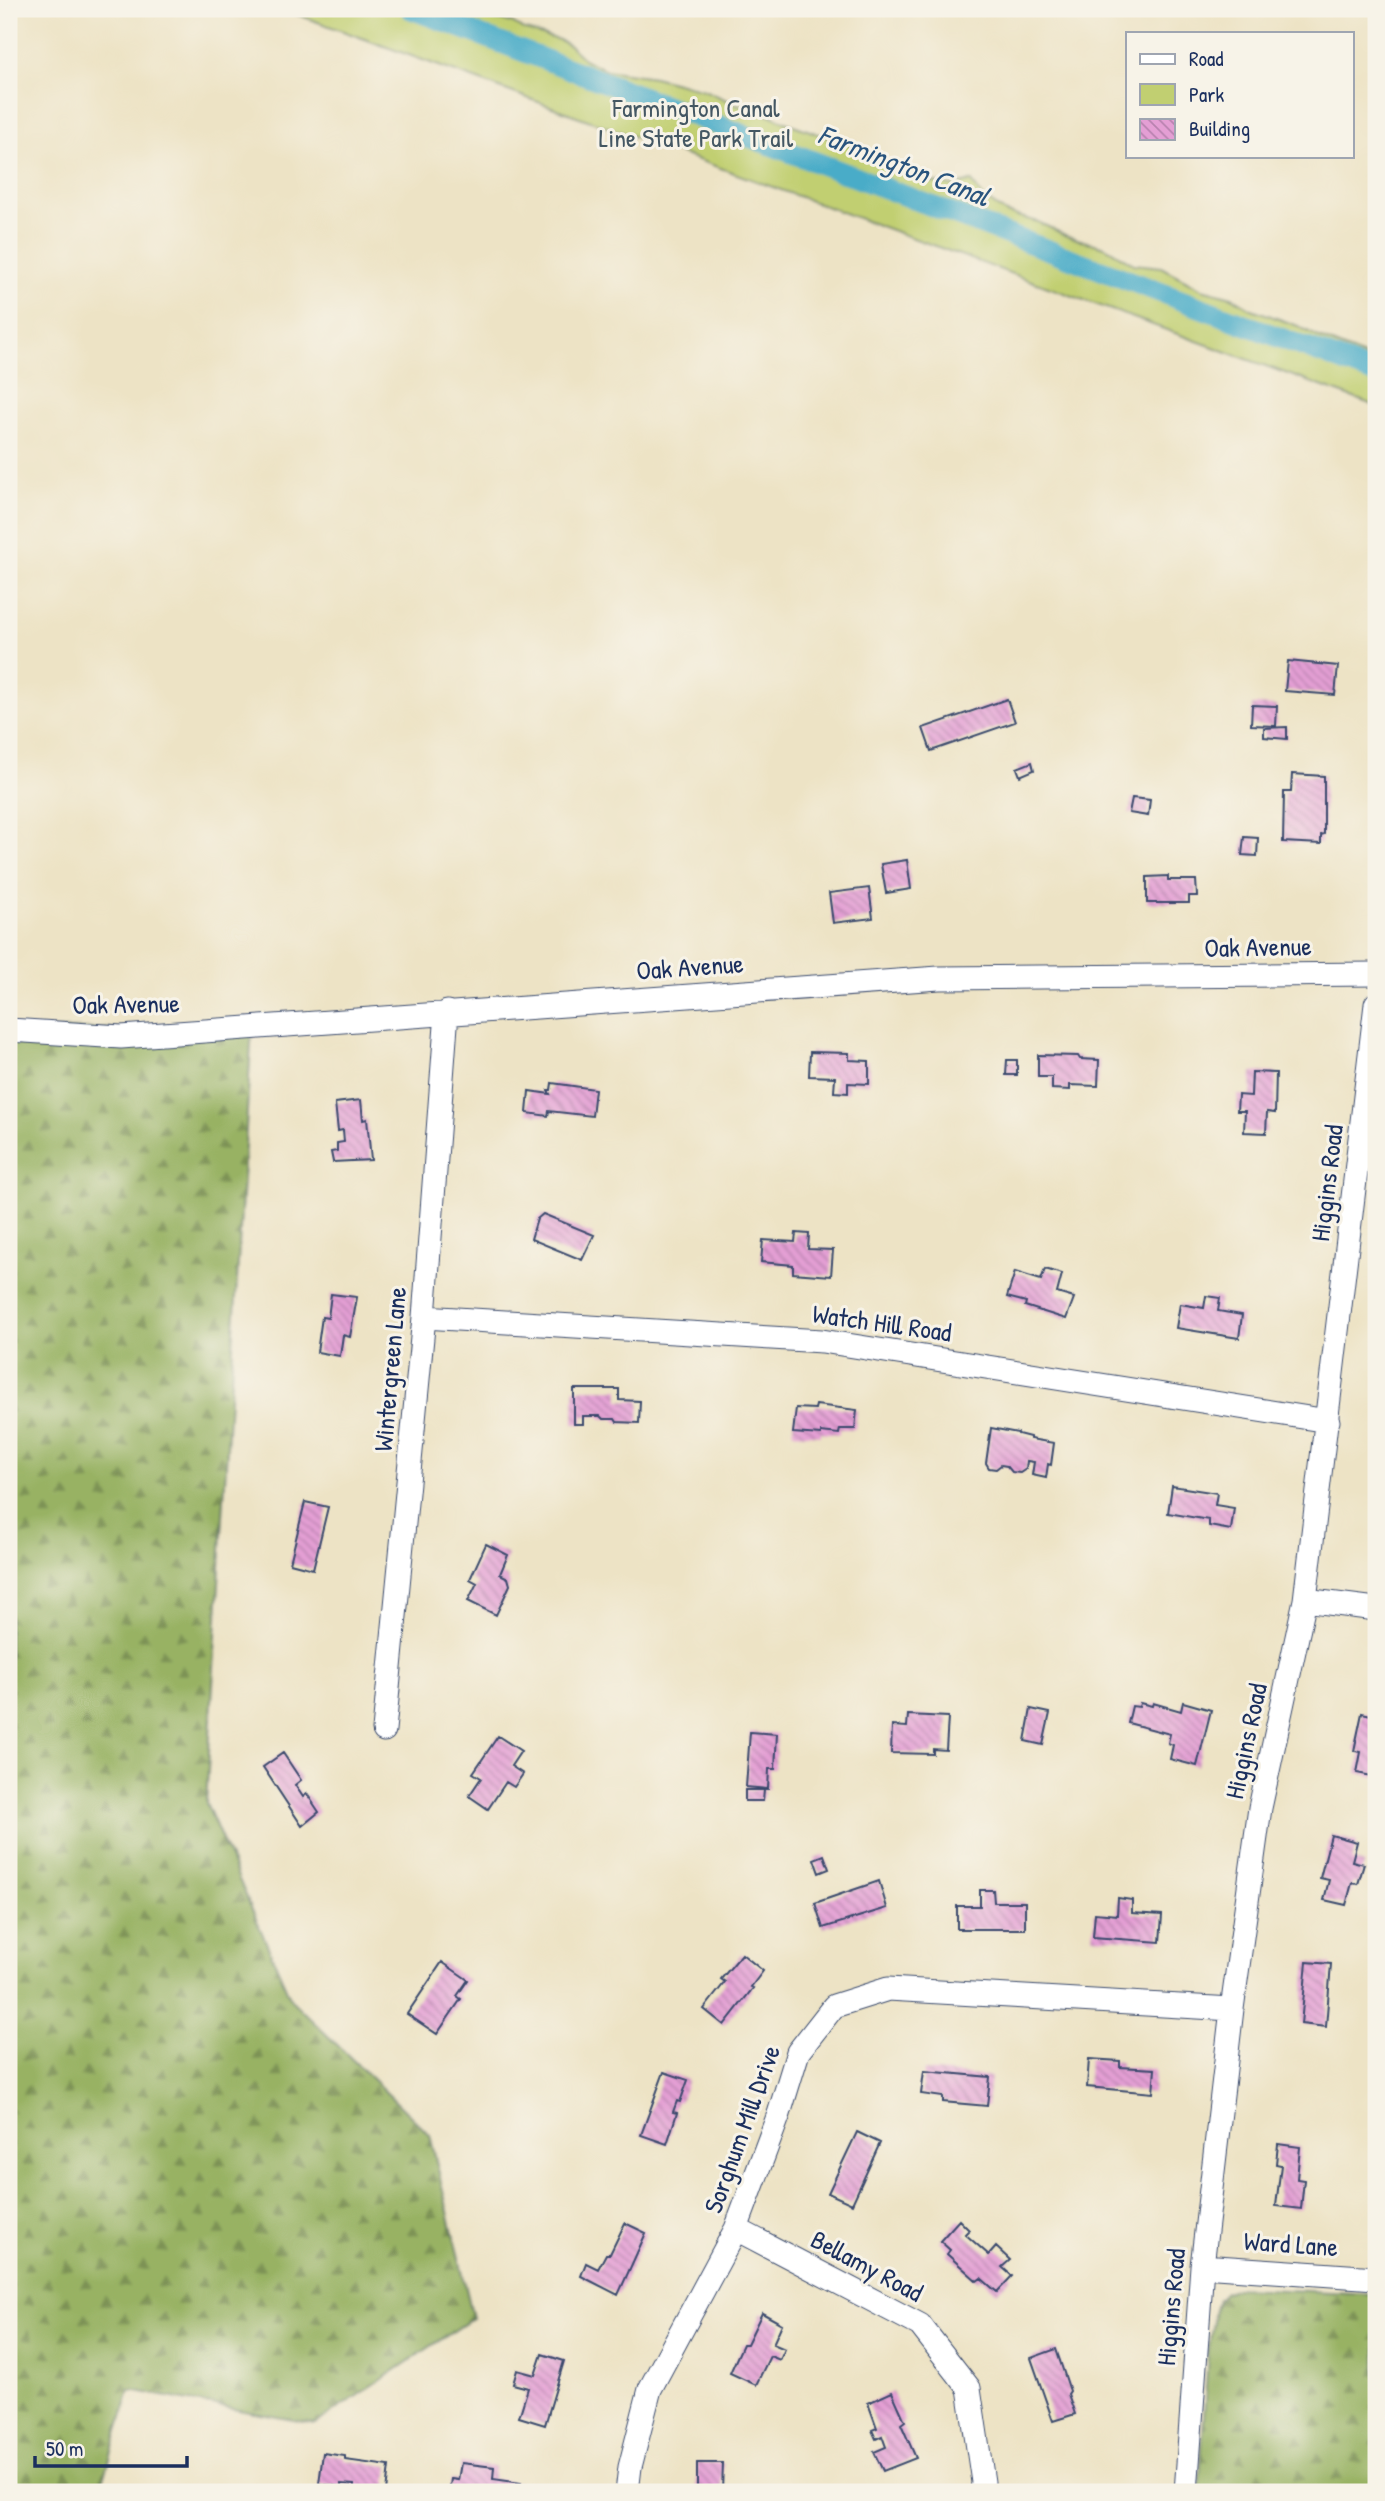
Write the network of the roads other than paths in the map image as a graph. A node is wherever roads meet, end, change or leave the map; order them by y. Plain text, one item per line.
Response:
1 (1376, 974) edge
2 (1376, 1004) edge
3 (447, 1012) junction
4 (9, 1030) edge
5 (424, 1317) junction
6 (1328, 1421) junction
7 (1305, 1601) junction
8 (1376, 1609) edge
9 (384, 1730) dead end
10 (1232, 2008) junction
11 (736, 2229) junction
12 (1202, 2266) junction
13 (1376, 2278) edge
14 (627, 2492) edge
15 (982, 2492) edge
16 (1186, 2492) edge

1 - 3 street, Oak Avenue
2 - 6 street, Higgins Road
3 - 4 street, Oak Avenue
3 - 5 street, Wintergreen Lane
5 - 6 street, Watch Hill Road
5 - 9 street, Wintergreen Lane
6 - 7 street, Higgins Road
7 - 8 street
7 - 10 street, Higgins Road
10 - 11 street, Sorghum Mill Drive
10 - 12 street, Higgins Road
11 - 14 street, Sorghum Mill Drive
11 - 15 street, Bellamy Road
12 - 13 street, Ward Lane
12 - 16 street, Higgins Road

